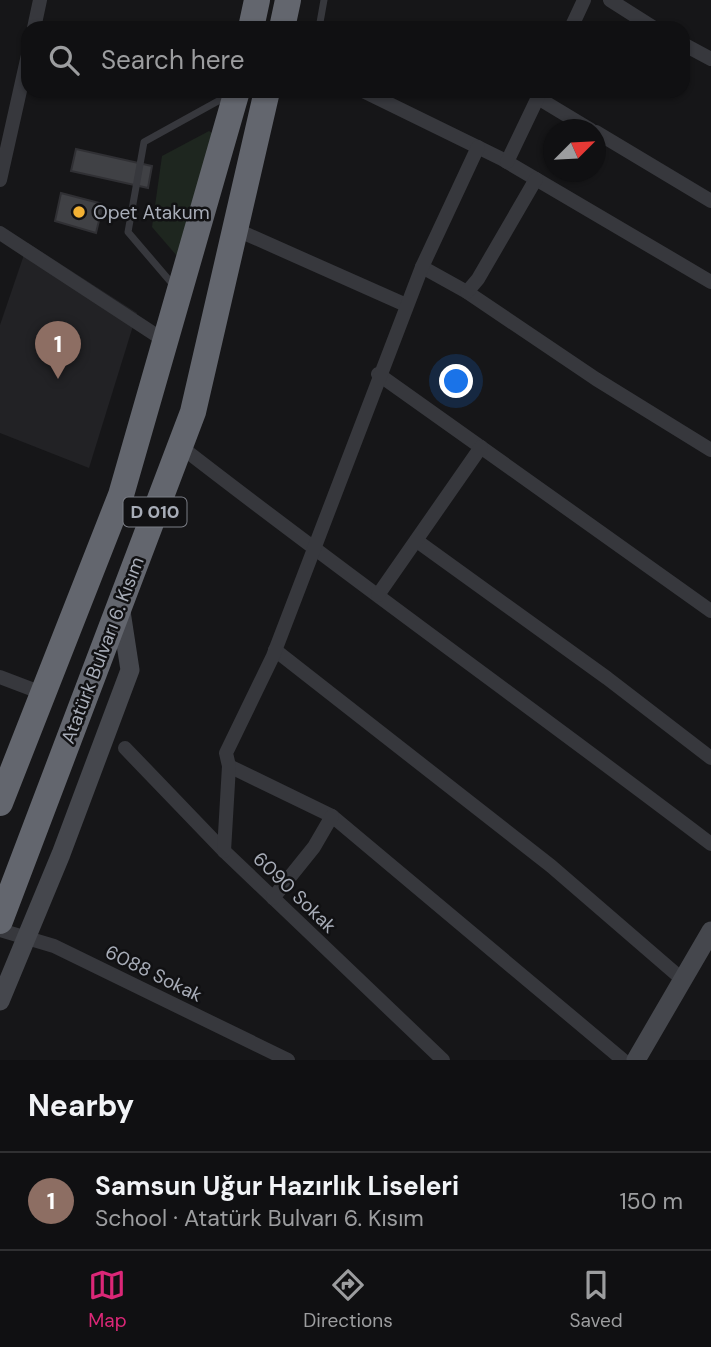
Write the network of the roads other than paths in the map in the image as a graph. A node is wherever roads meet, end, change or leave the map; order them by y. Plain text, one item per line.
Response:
1 (40, 0) edge
2 (257, 0) edge
3 (288, 0) edge
4 (324, 0) edge
5 (584, 0) edge
6 (610, 0) edge
7 (36, 21) edge
8 (252, 21) edge
9 (284, 21) edge
10 (320, 21) edge
11 (574, 21) edge
12 (643, 21) edge
13 (690, 48) edge
14 (711, 60) edge
15 (21, 86) edge
16 (223, 98) edge
17 (234, 98) edge
18 (265, 98) edge
19 (377, 98) edge
20 (537, 98) edge
21 (545, 98) edge
22 (575, 119) edge
23 (606, 138) edge
24 (478, 147) junction
25 (507, 162) junction
26 (536, 179) junction
27 (0, 180) edge
28 (711, 201) edge
29 (235, 229) junction
30 (0, 233) edge
31 (422, 267) junction
32 (711, 282) edge
33 (179, 292) junction
34 (467, 292) junction
35 (406, 305) junction
36 (165, 341) junction
37 (378, 374) junction
38 (180, 446) junction
39 (481, 447) junction
40 (711, 450) edge
41 (417, 541) junction
42 (314, 547) junction
43 (378, 595) junction
44 (120, 604) junction
45 (711, 611) edge
46 (275, 650) junction
47 (0, 677) edge
48 (42, 693) junction
49 (125, 748) dead end
50 (711, 758) edge
51 (229, 766) junction
52 (0, 803) edge
53 (332, 816) junction
54 (711, 844) edge
55 (224, 851) junction
56 (273, 898) junction
57 (0, 921) edge
58 (0, 930) edge
59 (711, 931) edge
60 (24, 937) junction
61 (684, 979) junction
62 (0, 1001) edge
63 (288, 1060) edge
64 (443, 1060) edge
65 (623, 1060) edge
66 (636, 1060) edge

1 - 7 street
2 - 8 highway
3 - 9 highway
4 - 10 lane
5 - 11 street
6 - 12 street
13 - 14 street
15 - 27 street
16 - 33 lane
17 - 33 highway, Atatürk Bulvarı 6. Kısım / D 010
18 - 29 highway, Atatürk Bulvarı 6. Kısım / D 010
19 - 24 street
20 - 25 street
21 - 22 street
23 - 28 street
24 - 25 street
24 - 31 street
25 - 26 street
26 - 32 street
26 - 34 street
29 - 35 street
29 - 38 highway, Atatürk Bulvarı 6. Kısım / D 010
30 - 36 street
31 - 34 street
31 - 35 street
33 - 36 highway, Atatürk Bulvarı 6. Kısım / D 010
34 - 40 street
35 - 37 street
36 - 48 highway, Atatürk Bulvarı 6. Kısım / D 010
37 - 39 street
37 - 42 street
38 - 42 street
38 - 44 highway, Atatürk Bulvarı 6. Kısım / D 010
39 - 41 street
39 - 45 street
41 - 43 street
41 - 50 street
42 - 43 street
42 - 46 street
43 - 54 street
44 - 57 highway, Atatürk Bulvarı 6. Kısım / D 010
44 - 60 street
46 - 51 street
46 - 61 street
47 - 48 street
48 - 52 highway, Atatürk Bulvarı 6. Kısım / D 010
49 - 55 street, 6090 Sokak
51 - 53 street
51 - 55 street
53 - 56 street
53 - 65 street
55 - 56 street, 6090 Sokak
56 - 64 street, 6090 Sokak
58 - 60 street, 6088 Sokak
59 - 61 street
60 - 62 street
60 - 63 street, 6088 Sokak
61 - 66 street

